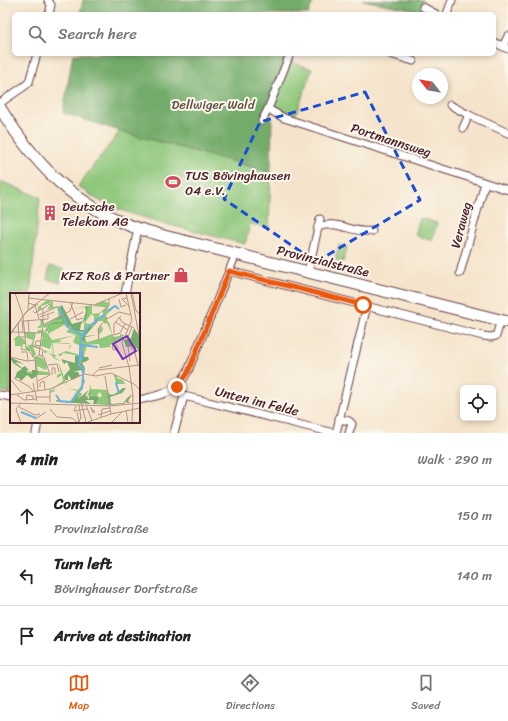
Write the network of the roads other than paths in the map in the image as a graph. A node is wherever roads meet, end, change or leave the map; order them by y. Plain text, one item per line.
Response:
1 (48, 0) edge
2 (452, 0) edge
3 (423, 7) dead end
4 (49, 12) edge
5 (432, 12) edge
6 (448, 12) edge
7 (508, 36) edge
8 (496, 43) edge
9 (506, 48) edge
10 (36, 56) edge
11 (289, 56) edge
12 (397, 56) edge
13 (413, 61) dead end
14 (0, 103) edge
15 (450, 105) dead end
16 (0, 108) edge
17 (268, 109) junction
18 (469, 115) junction
19 (262, 121) dead end
20 (463, 128) dead end
21 (508, 133) edge
22 (485, 183) junction
23 (508, 190) edge
24 (320, 219) dead end
25 (318, 227) junction
26 (138, 228) junction
27 (372, 231) dead end
28 (236, 254) junction
29 (229, 271) junction
30 (308, 272) junction
31 (460, 273) dead end
32 (125, 293) edge
33 (367, 306) junction
34 (505, 321) edge
35 (177, 387) junction
36 (0, 395) edge
37 (184, 396) junction
38 (10, 397) edge
39 (140, 400) edge
40 (339, 419) junction
41 (38, 423) edge
42 (36, 433) edge
43 (174, 433) edge
44 (335, 433) edge
45 (349, 433) edge

1 - 4 street
2 - 6 street
3 - 5 street
7 - 9 street
8 - 9 street
10 - 14 street
11 - 17 street
12 - 13 street
15 - 18 street
16 - 26 main road, Provinzialstraße
17 - 19 street
17 - 22 street, Portmannsweg
18 - 20 street
18 - 21 street
22 - 23 street, Portmannsweg
22 - 31 street, Veraweg
24 - 25 street
25 - 27 street
25 - 30 street
26 - 28 main road, Provinzialstraße
26 - 32 street
28 - 29 street
28 - 30 main road, Provinzialstraße
29 - 33 street, Provinzialstraße
29 - 35 street
30 - 34 main road, Provinzialstraße
33 - 34 street, Provinzialstraße
33 - 40 street, Unten im Felde
35 - 37 street
35 - 39 street
36 - 38 street
37 - 43 street
37 - 44 street, Unten im Felde
40 - 44 street, Unten im Felde
40 - 45 street
41 - 42 street

